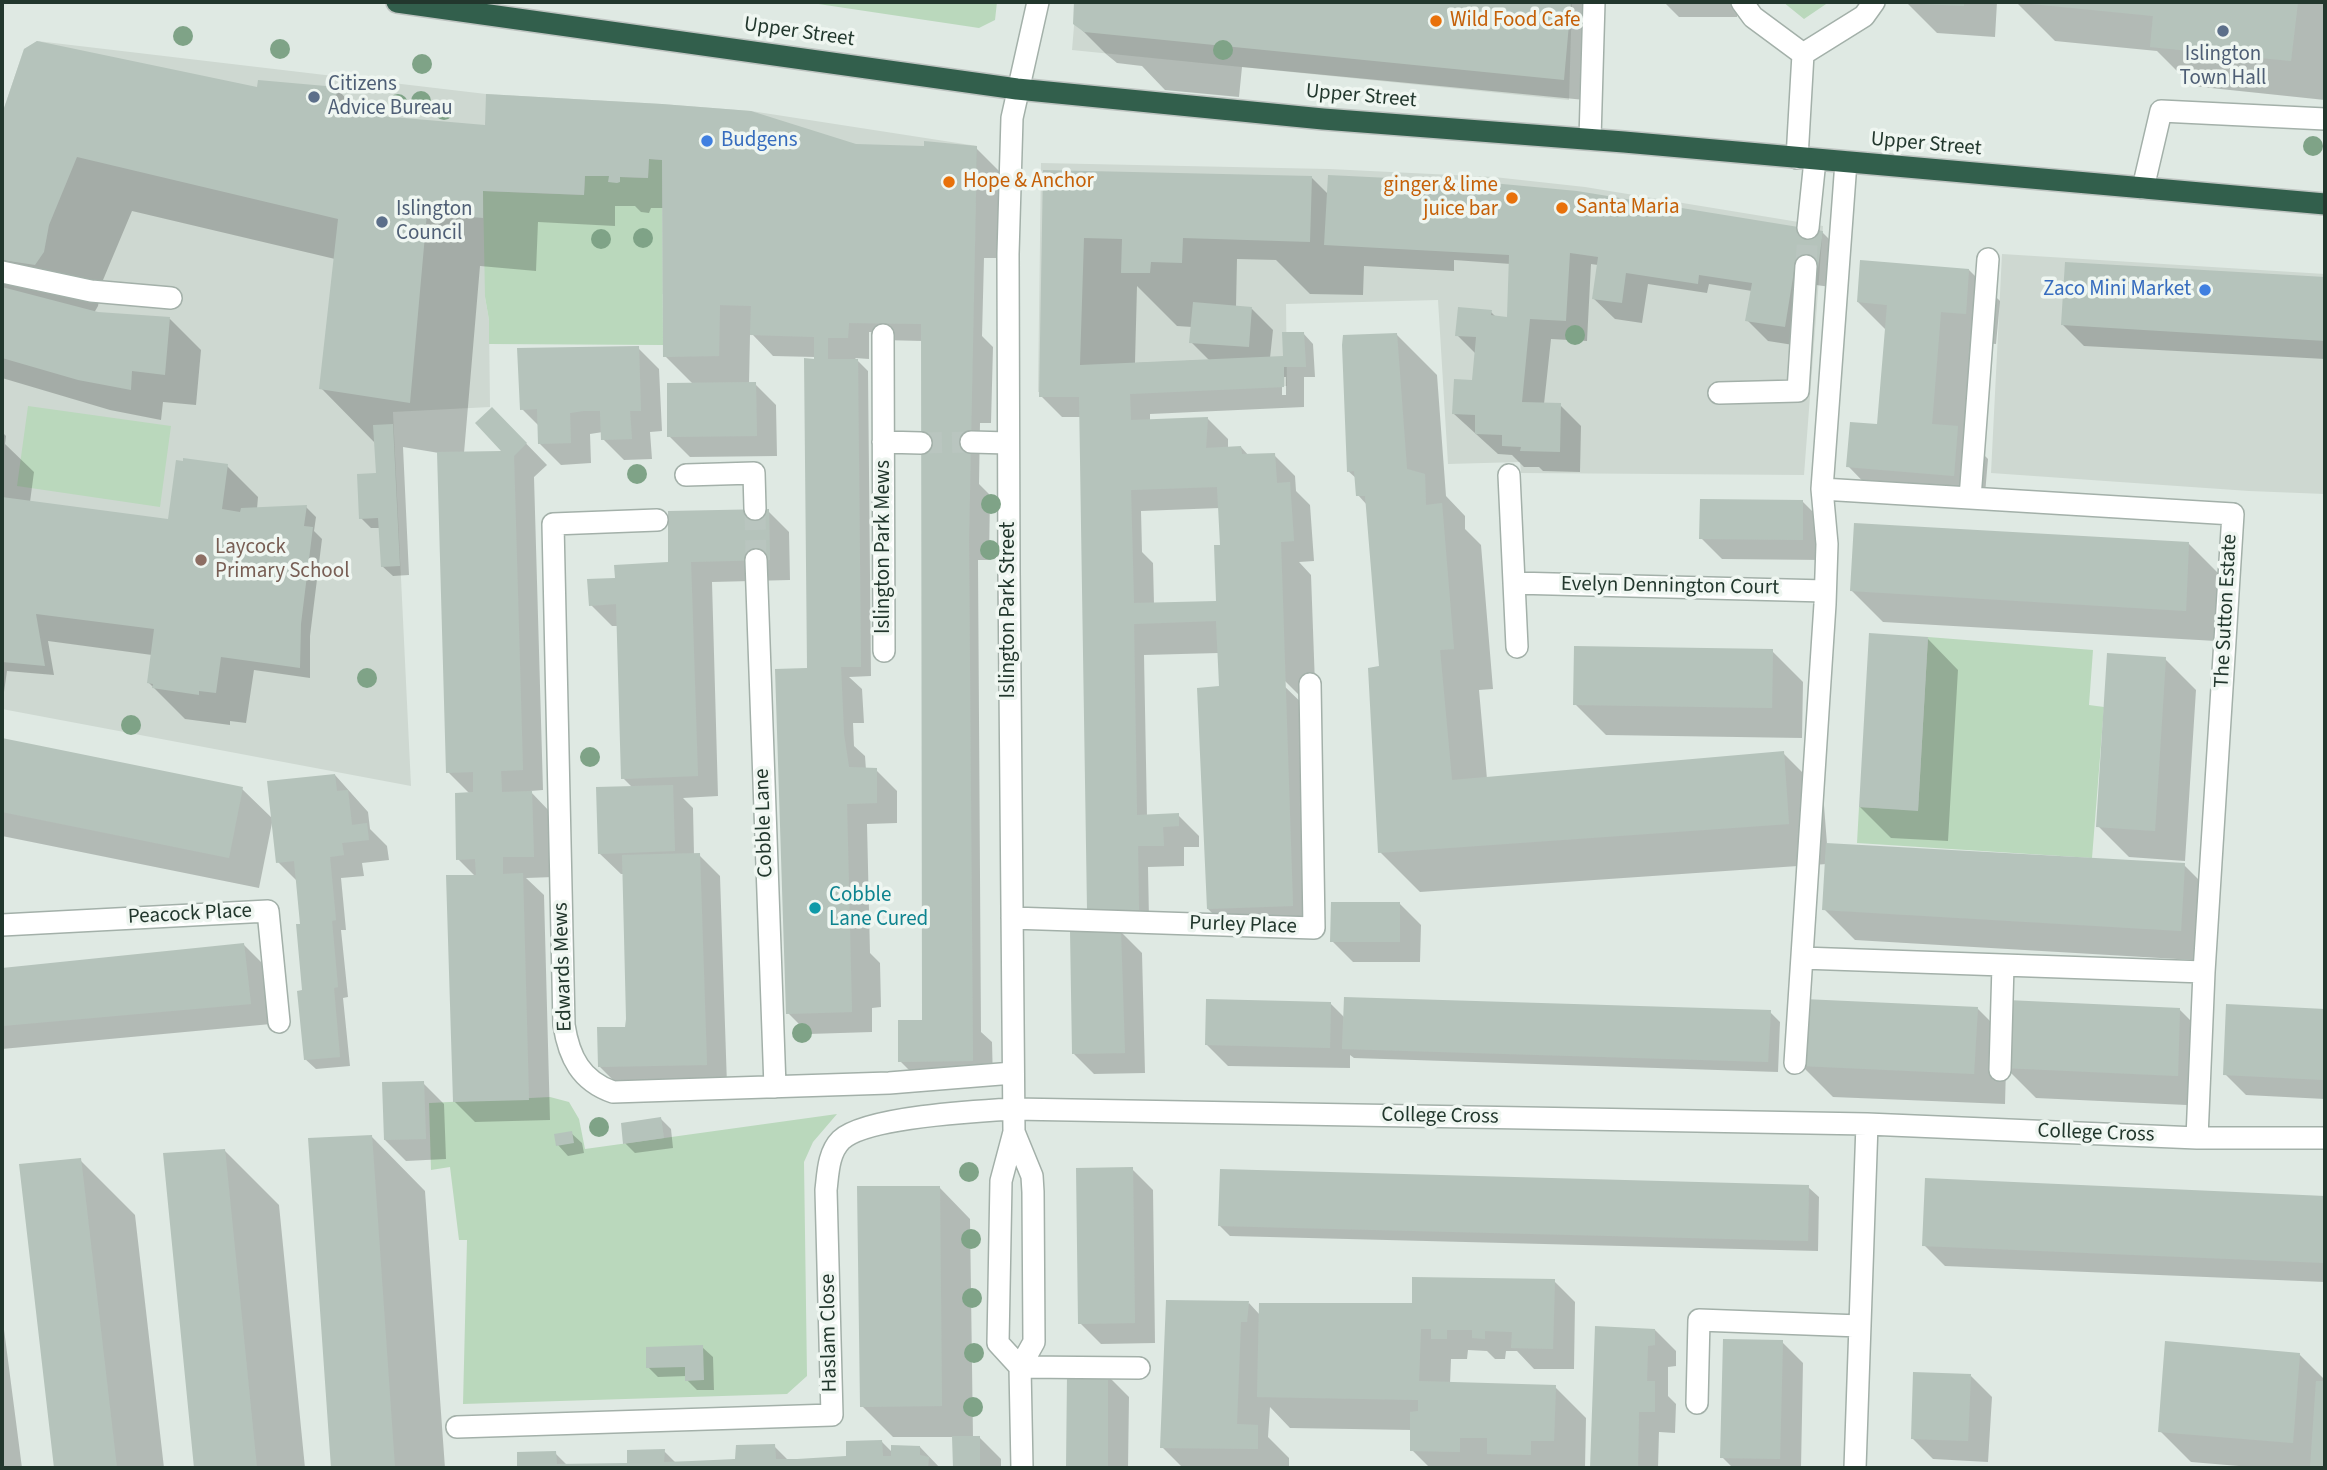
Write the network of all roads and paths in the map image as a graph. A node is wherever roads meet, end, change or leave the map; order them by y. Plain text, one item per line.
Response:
1 (397, 2) edge
2 (1038, 2) edge
3 (1594, 2) edge
4 (1742, 2) edge
5 (1874, 2) edge
6 (1803, 54) junction
7 (1017, 89) junction
8 (2325, 119) edge
9 (1590, 139) junction
10 (1806, 159) junction
11 (1846, 162) junction
12 (2143, 188) junction
13 (2325, 204) edge
14 (1808, 228) tunnel mouth
15 (1988, 259) dead end
16 (1805, 266) tunnel mouth
17 (2, 272) edge
18 (172, 298) dead end
19 (883, 335) dead end
20 (1719, 393) dead end
21 (883, 442) junction
22 (971, 442) tunnel mouth
23 (921, 443) tunnel mouth
24 (1008, 443) junction
25 (686, 475) dead end
26 (1509, 475) dead end
27 (1822, 489) junction
28 (1970, 498) junction
29 (755, 509) tunnel mouth
30 (657, 520) dead end
31 (755, 560) tunnel mouth
32 (1514, 583) junction
33 (1825, 591) junction
34 (1517, 647) dead end
35 (884, 651) dead end
36 (1310, 684) dead end
37 (1012, 918) junction
38 (2, 925) edge
39 (1802, 958) junction
40 (2003, 965) junction
41 (2204, 972) junction
42 (279, 1022) dead end
43 (1795, 1063) dead end
44 (2000, 1070) dead end
45 (1013, 1073) junction
46 (775, 1087) junction
47 (1014, 1109) junction
48 (1867, 1124) junction
49 (1014, 1132) junction
50 (2197, 1138) junction
51 (2325, 1138) edge
52 (999, 1243) junction
53 (1035, 1284) junction
54 (1860, 1325) junction
55 (1020, 1367) junction
56 (1139, 1368) dead end
57 (1697, 1403) dead end
58 (457, 1427) dead end
59 (1022, 1468) edge
60 (1855, 1468) edge

1 - 7 highway, Upper Street
2 - 7 street, Islington Park Street
3 - 9 street
4 - 6 street
5 - 6 street
6 - 10 street
7 - 9 highway, Upper Street
7 - 24 street, Islington Park Street
8 - 12 street
9 - 10 highway, Upper Street
10 - 11 highway, Upper Street
10 - 14 street
11 - 12 highway, Upper Street
11 - 27 street
12 - 13 highway, Upper Street
15 - 28 street
16 - 20 street
17 - 18 street
19 - 21 street, Islington Park Mews
21 - 23 street, Islington Park Mews
21 - 35 street, Islington Park Mews
22 - 24 street
24 - 37 street, Islington Park Street
25 - 29 street
26 - 32 street
27 - 28 street, The Sutton Estate
27 - 33 street
28 - 41 street, The Sutton Estate
30 - 46 street, Edwards Mews
31 - 46 street, Cobble Lane
32 - 33 street, Evelyn Dennington Court
32 - 34 street
33 - 39 street
36 - 37 street, Purley Place
37 - 45 street, Islington Park Street
38 - 42 street, Peacock Place
39 - 40 street
39 - 43 street
40 - 41 street
40 - 44 street
41 - 50 street, The Sutton Estate
45 - 46 street, Edwards Mews
45 - 47 street, Islington Park Street
47 - 48 street, College Cross
47 - 49 street, Islington Park Street
47 - 58 street, Haslam Close
48 - 50 street, College Cross
48 - 54 street
49 - 52 street, Islington Park Street
49 - 53 street, Islington Park Street
50 - 51 street, College Cross
52 - 53 street
52 - 55 street, Islington Park Street
53 - 55 street, Islington Park Street
54 - 57 street
54 - 60 street
55 - 56 street
55 - 59 street, Islington Park Street

